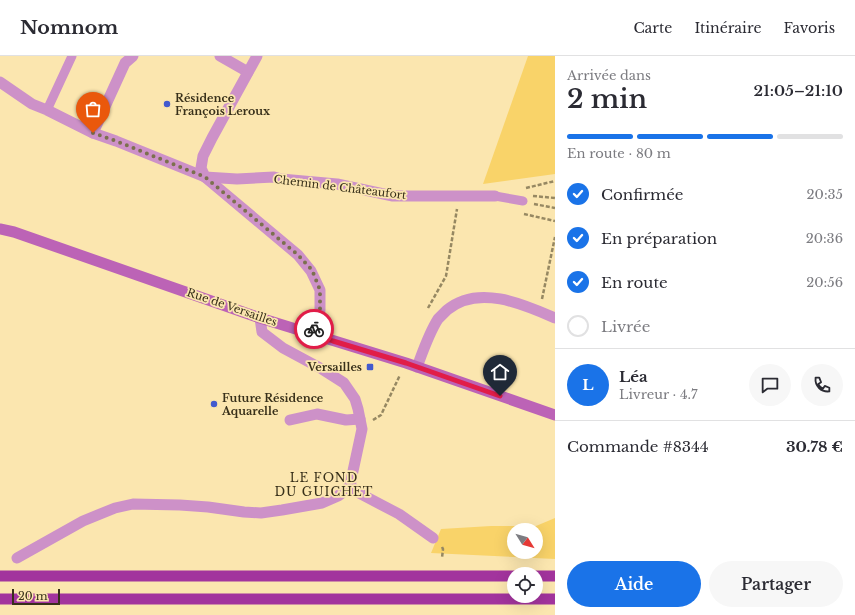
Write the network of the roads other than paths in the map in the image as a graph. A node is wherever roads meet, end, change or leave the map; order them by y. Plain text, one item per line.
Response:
1 (72, 56) edge
2 (133, 56) edge
3 (220, 56) edge
4 (257, 56) edge
5 (248, 72) junction
6 (0, 82) edge
7 (47, 110) junction
8 (93, 133) junction
9 (205, 177) junction
10 (495, 196) joint
11 (523, 201) road end
12 (0, 229) edge
13 (260, 318) junction
14 (555, 318) edge
15 (312, 334) junction
16 (417, 366) junction
17 (555, 415) edge
18 (290, 420) dead end
19 (361, 424) junction
20 (350, 485) junction
21 (433, 538) dead end
22 (17, 558) dead end
23 (0, 576) edge
24 (507, 576) edge
25 (543, 576) edge
26 (555, 576) edge
27 (0, 599) edge
28 (555, 599) edge

1 - 7 lane
2 - 8 street
3 - 5 street
4 - 5 street
5 - 9 street
6 - 7 street
7 - 8 street
8 - 9 street
9 - 10 street, Chemin de Châteaufort
9 - 15 street
10 - 11 lane, Chemin de Châteaufort
12 - 13 main road, Rue de Versailles
13 - 15 main road, Rue de Versailles
13 - 19 street
14 - 16 street
15 - 16 main road, Rue de Versailles
16 - 17 main road, Rue de Versailles
18 - 19 street
19 - 20 street
20 - 21 street
20 - 22 street
23 - 24 highway
25 - 26 highway
27 - 28 highway

